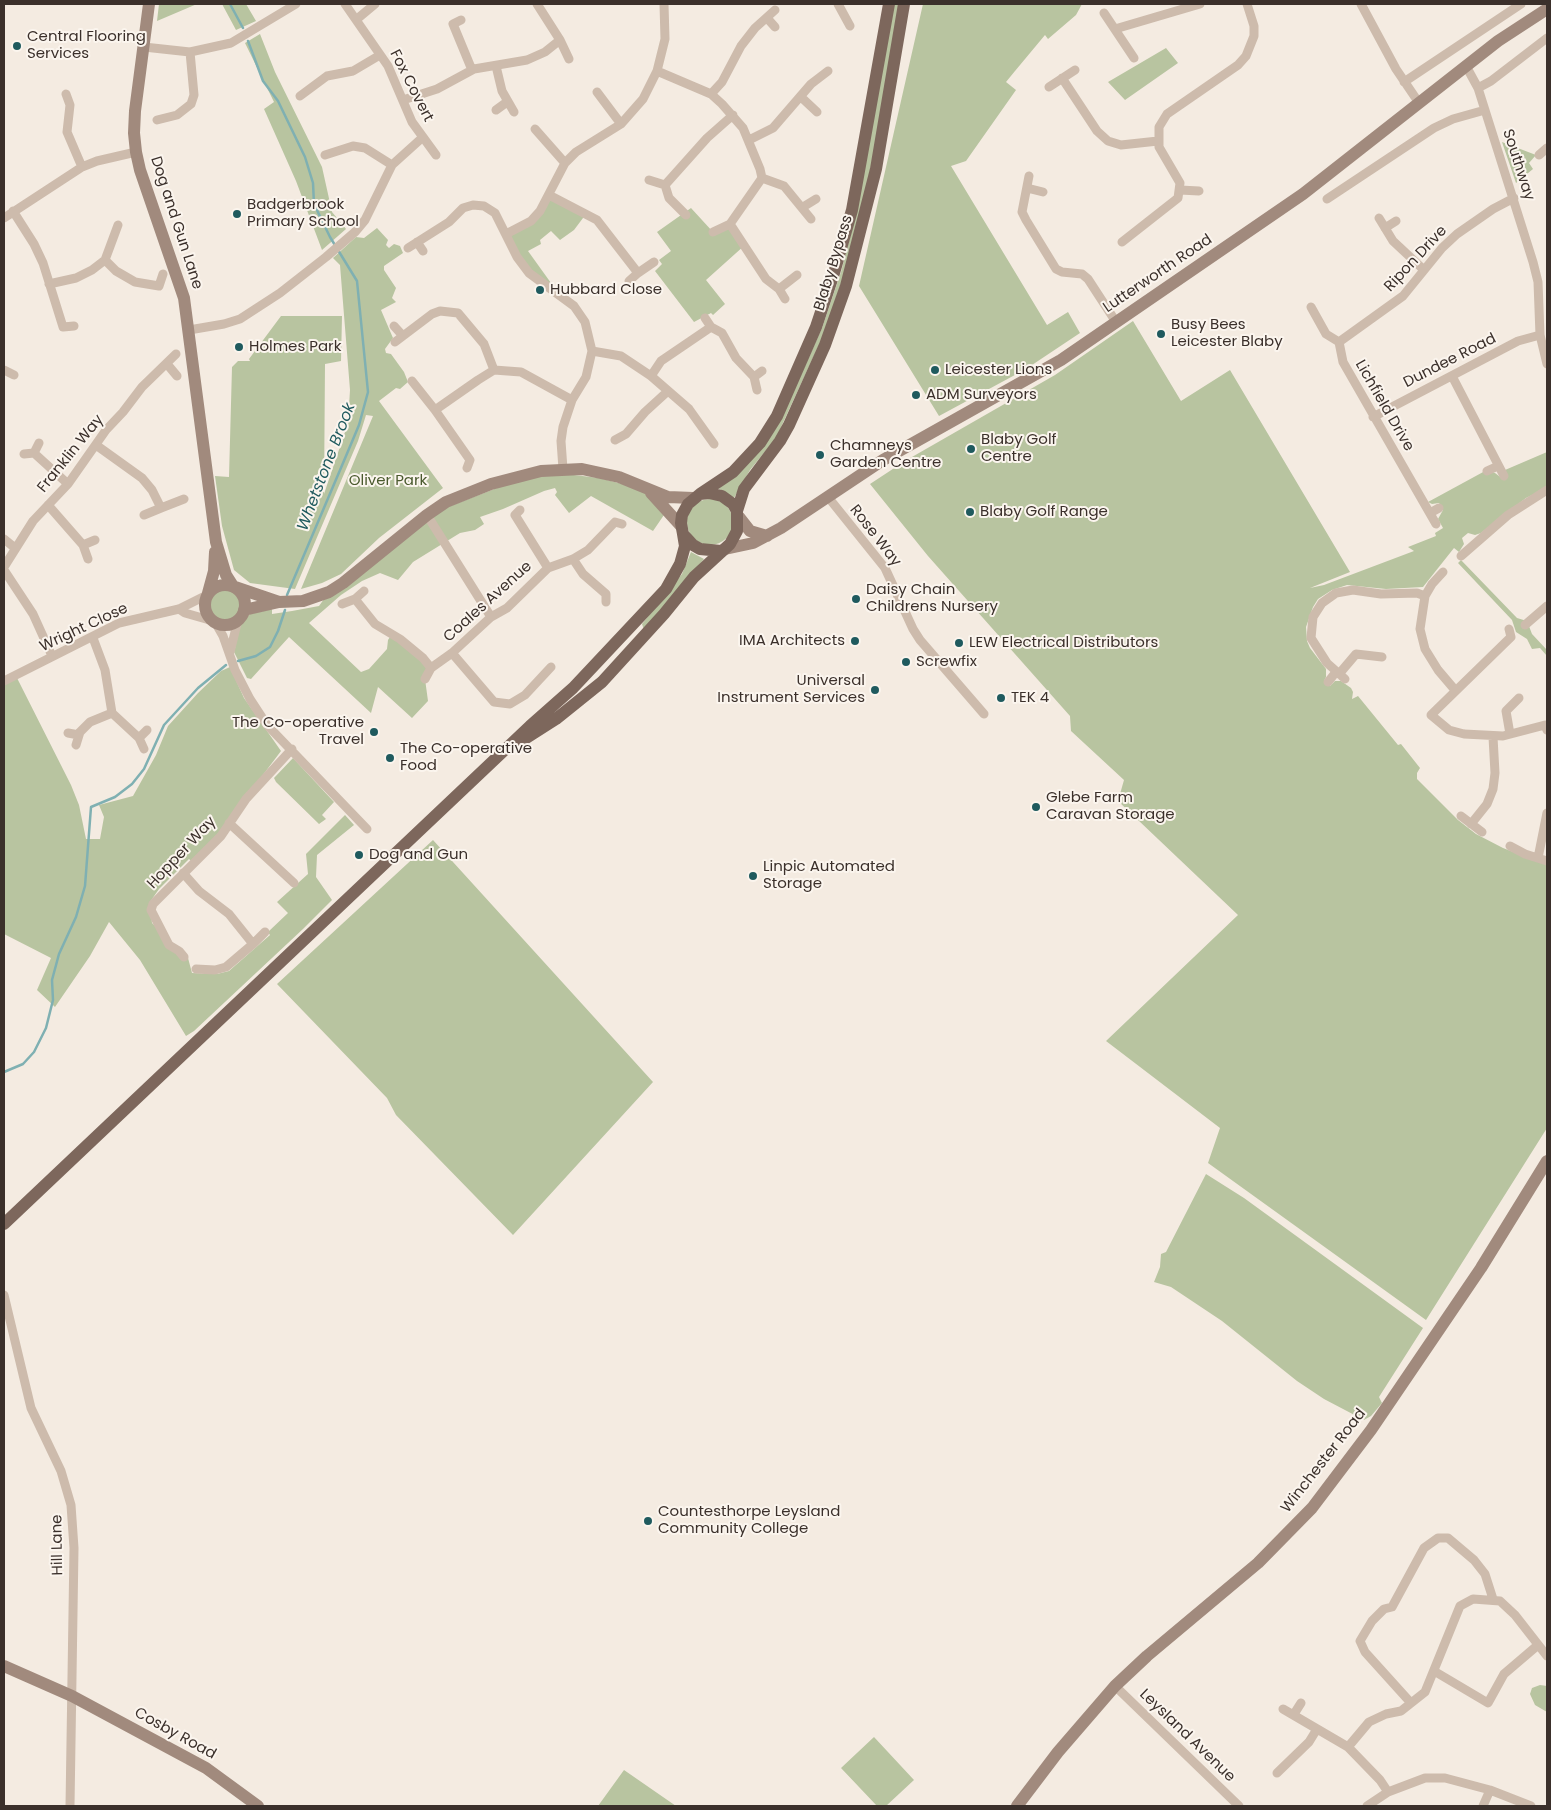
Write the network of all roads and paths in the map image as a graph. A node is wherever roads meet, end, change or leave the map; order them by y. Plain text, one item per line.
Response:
1 (149, 4) edge
2 (296, 4) edge
3 (345, 4) edge
4 (375, 4) edge
5 (537, 4) edge
6 (664, 4) edge
7 (838, 4) edge
8 (889, 4) edge
9 (904, 4) edge
10 (1200, 4) edge
11 (1247, 4) edge
12 (1362, 4) edge
13 (1522, 4) edge
14 (1547, 9) edge
15 (775, 10) dead end
16 (1104, 13) dead end
17 (767, 18) junction
18 (357, 19) junction
19 (461, 20) dead end
20 (850, 26) dead end
21 (775, 27) dead end
22 (1115, 30) junction
23 (1547, 38) edge
24 (560, 40) junction
25 (144, 47) junction
26 (190, 52) junction
27 (380, 55) junction
28 (1134, 58) dead end
29 (569, 59) dead end
30 (496, 66) junction
31 (1466, 66) junction
32 (472, 70) junction
33 (1075, 70) dead end
34 (657, 71) junction
35 (828, 71) dead end
36 (1062, 78) junction
37 (1404, 82) junction
38 (1049, 87) dead end
39 (1478, 88) junction
40 (597, 92) dead end
41 (66, 94) dead end
42 (711, 94) junction
43 (300, 96) dead end
44 (801, 97) junction
45 (403, 100) junction
46 (507, 102) junction
47 (1419, 103) junction
48 (70, 105) junction
49 (79, 106) dead end
50 (496, 110) dead end
51 (1485, 110) junction
52 (514, 112) dead end
53 (817, 112) dead end
54 (733, 115) junction
55 (157, 120) dead end
56 (621, 124) junction
57 (535, 129) dead end
58 (423, 137) junction
59 (748, 140) junction
60 (1158, 142) junction
61 (1547, 148) edge
62 (136, 152) junction
63 (325, 155) dead end
64 (436, 155) dead end
65 (1539, 155) dead end
66 (565, 163) junction
67 (392, 165) junction
68 (82, 167) junction
69 (1029, 176) dead end
70 (762, 178) junction
71 (649, 180) dead end
72 (665, 185) junction
73 (1027, 188) junction
74 (1180, 190) junction
75 (1199, 191) dead end
76 (1043, 192) dead end
77 (549, 194) junction
78 (1514, 198) junction
79 (816, 199) dead end
80 (1327, 199) dead end
81 (803, 207) junction
82 (13, 211) junction
83 (686, 215) dead end
84 (4, 218) edge
85 (1379, 218) dead end
86 (811, 219) dead end
87 (1396, 221) dead end
88 (730, 224) junction
89 (118, 225) dead end
90 (1385, 228) junction
91 (713, 232) dead end
92 (506, 234) junction
93 (417, 242) junction
94 (1122, 242) dead end
95 (408, 248) dead end
96 (423, 251) dead end
97 (105, 260) junction
98 (654, 262) dead end
99 (1424, 270) junction
100 (638, 273) junction
101 (163, 274) dead end
102 (798, 275) dead end
103 (629, 281) dead end
104 (49, 284) junction
105 (779, 288) junction
106 (786, 299) dead end
107 (1311, 306) dead end
108 (705, 318) dead end
109 (1116, 322) junction
110 (74, 326) dead end
111 (394, 326) dead end
112 (711, 327) junction
113 (189, 330) junction
114 (1540, 335) junction
115 (1340, 342) junction
116 (592, 350) junction
117 (176, 354) dead end
118 (167, 364) junction
119 (1547, 364) edge
120 (4, 370) edge
121 (494, 370) junction
122 (762, 370) dead end
123 (14, 375) dead end
124 (177, 376) dead end
125 (650, 376) junction
126 (1452, 376) junction
127 (754, 377) junction
128 (412, 381) dead end
129 (757, 390) dead end
130 (668, 391) junction
131 (572, 400) junction
132 (435, 410) junction
133 (1373, 417) junction
134 (615, 440) dead end
135 (39, 443) dead end
136 (714, 444) dead end
137 (96, 445) junction
138 (34, 453) junction
139 (24, 454) dead end
140 (471, 463) dead end
141 (1498, 466) junction
142 (562, 469) junction
143 (1487, 472) dead end
144 (1504, 476) dead end
145 (68, 484) junction
146 (1547, 490) edge
147 (650, 491) junction
148 (697, 496) junction
149 (828, 497) junction
150 (184, 499) dead end
151 (48, 505) junction
152 (161, 508) junction
153 (1439, 508) dead end
154 (515, 513) dead end
155 (1430, 513) junction
156 (427, 514) junction
157 (738, 514) junction
158 (144, 515) dead end
159 (616, 521) dead end
160 (1436, 524) dead end
161 (682, 530) junction
162 (767, 536) junction
163 (1466, 538) dead end
164 (4, 539) edge
165 (95, 540) dead end
166 (216, 542) junction
167 (83, 545) junction
168 (1473, 545) junction
169 (15, 548) junction
170 (723, 550) junction
171 (1460, 556) dead end
172 (88, 559) dead end
173 (573, 559) junction
174 (548, 568) junction
175 (4, 569) edge
176 (1443, 572) dead end
177 (234, 587) junction
178 (364, 591) dead end
179 (208, 594) junction
180 (1425, 596) junction
181 (355, 599) junction
182 (279, 602) junction
183 (606, 602) dead end
184 (342, 604) dead end
185 (1547, 606) edge
186 (179, 609) junction
187 (241, 615) junction
188 (491, 617) junction
189 (214, 622) junction
190 (1525, 625) dead end
191 (1509, 629) dead end
192 (93, 638) junction
193 (452, 653) junction
194 (229, 654) junction
195 (52, 656) junction
196 (1382, 657) dead end
197 (551, 667) dead end
198 (431, 668) junction
199 (1340, 675) junction
200 (425, 679) dead end
201 (4, 681) edge
202 (1328, 682) dead end
203 (1455, 690) junction
204 (1519, 698) dead end
205 (112, 713) junction
206 (984, 714) dead end
207 (147, 730) dead end
208 (1547, 730) edge
209 (68, 732) dead end
210 (1510, 734) junction
211 (79, 735) junction
212 (1493, 737) junction
213 (139, 738) junction
214 (76, 745) dead end
215 (509, 748) junction
216 (144, 749) dead end
217 (292, 749) junction
218 (1547, 813) edge
219 (1461, 816) dead end
220 (229, 823) junction
221 (1471, 824) junction
222 (367, 829) dead end
223 (1482, 832) dead end
224 (1510, 846) dead end
225 (1543, 859) edge
226 (183, 873) junction
227 (294, 883) dead end
228 (265, 932) dead end
229 (253, 944) junction
230 (184, 957) dead end
231 (196, 969) dead end
232 (1547, 1161) edge
233 (4, 1224) edge
234 (4, 1295) edge
235 (1493, 1599) junction
236 (1538, 1645) junction
237 (1547, 1656) edge
238 (4, 1666) edge
239 (1434, 1671) junction
240 (1115, 1686) junction
241 (72, 1696) junction
242 (1302, 1703) dead end
243 (1411, 1703) junction
244 (1284, 1708) dead end
245 (1294, 1714) junction
246 (1317, 1729) junction
247 (1348, 1747) junction
248 (1276, 1773) dead end
249 (1490, 1790) junction
250 (1388, 1792) junction
251 (70, 1806) edge
252 (258, 1806) edge
253 (1017, 1806) edge
254 (1239, 1806) edge
255 (1367, 1806) edge
256 (1483, 1806) edge
257 (1531, 1806) edge

1 - 25 street, Dog and Gun Lane
2 - 26 street
3 - 18 street, Fox Covert
4 - 18 street
5 - 24 street
6 - 34 street
7 - 20 street
8 - 148 main road, Blaby Bypass
9 - 157 main road, Blaby Bypass
10 - 22 street
11 - 60 street
12 - 37 street
13 - 37 street
14 - 31 street, Lutterworth Road
15 - 17 street
16 - 22 street
17 - 21 street
17 - 42 street
18 - 27 street, Fox Covert
19 - 32 street
22 - 28 street
23 - 39 street
24 - 29 street
24 - 30 street
25 - 26 street
25 - 62 street, Dog and Gun Lane
26 - 55 street
27 - 43 street
27 - 45 street, Fox Covert
30 - 32 street
30 - 46 street
31 - 39 street, Southway
31 - 47 street, Lutterworth Road
32 - 45 street
33 - 36 street
34 - 42 street
34 - 56 street
35 - 44 street
36 - 38 street
36 - 60 street
37 - 47 street
39 - 51 street, Southway
40 - 56 street
41 - 48 street
42 - 54 street
44 - 53 street
44 - 59 street
45 - 58 street, Fox Covert
46 - 50 street
46 - 52 street
47 - 109 street, Lutterworth Road
48 - 49 street
48 - 68 street
51 - 78 street, Southway
51 - 80 street
54 - 59 street
54 - 72 street
56 - 66 street
57 - 66 street
58 - 64 street, Fox Covert
58 - 67 street
59 - 70 street
60 - 74 street
61 - 65 street
62 - 68 street
62 - 113 street, Dog and Gun Lane
63 - 67 street
66 - 77 street
67 - 113 street
68 - 82 street
69 - 73 street
70 - 81 street
70 - 88 street
71 - 72 street
72 - 83 street
73 - 76 street
73 - 109 street
74 - 75 street
74 - 94 street
77 - 92 street
77 - 100 street
78 - 99 street, Ripon Drive
78 - 114 street, Southway
79 - 81 street
81 - 86 street
82 - 84 street
82 - 104 street
85 - 90 street
87 - 90 street
88 - 91 street
88 - 105 street
89 - 97 street
90 - 99 street
92 - 93 street
92 - 116 street
93 - 95 street
93 - 96 street
97 - 101 street
97 - 104 street
98 - 100 street
99 - 115 street, Ripon Drive
100 - 103 street
102 - 105 street
104 - 110 street
105 - 106 street
107 - 115 street
108 - 112 street
109 - 149 street, Lutterworth Road
111 - 121 street
112 - 125 street
112 - 127 street
113 - 166 street, Dog and Gun Lane
114 - 119 street, Southway
114 - 126 street, Dundee Road
115 - 133 street, Lichfield Drive
116 - 125 street
116 - 131 street
117 - 118 street, Franklin Way
118 - 124 street
118 - 137 street, Franklin Way
120 - 123 street
121 - 131 street
121 - 132 street
122 - 127 street
125 - 130 street
126 - 133 street, Dundee Road
126 - 141 street
127 - 129 street
128 - 132 street
130 - 134 street
130 - 136 street
131 - 142 street
132 - 140 street
133 - 155 street, Lichfield Drive
135 - 138 street
137 - 145 street, Franklin Way
137 - 152 street
138 - 139 street
138 - 145 street
141 - 143 street
141 - 144 street
142 - 147 street
142 - 156 street
145 - 151 street, Franklin Way
146 - 168 street
147 - 148 street
147 - 161 street
148 - 157 main road
148 - 161 main road
149 - 162 street, Lutterworth Road
149 - 206 street, Rose Way
150 - 152 street
151 - 167 street
151 - 169 street, Franklin Way
152 - 158 street
153 - 155 street
154 - 174 street
155 - 160 street, Lichfield Drive
156 - 182 street
156 - 188 street
157 - 162 street
157 - 170 main road
159 - 173 street, Coales Avenue
161 - 170 main road
161 - 215 main road
162 - 170 street, Lutterworth Road
163 - 168 street
164 - 169 street
165 - 167 street
166 - 177 street, Dog and Gun Lane
166 - 179 street, Dog and Gun Lane
167 - 172 street
168 - 171 street
169 - 175 street, Franklin Way
170 - 215 main road
173 - 174 street, Coales Avenue
173 - 183 street
174 - 188 street, Coales Avenue
175 - 195 street, Franklin Way
176 - 180 street
177 - 179 street
177 - 182 street
177 - 187 street
178 - 181 street
179 - 186 street, Wright Close
179 - 189 street
180 - 199 street
180 - 203 street
181 - 184 street
181 - 198 street
182 - 187 street
185 - 190 street
186 - 189 street
186 - 192 street, Wright Close
187 - 189 street
187 - 194 street
188 - 193 street, Coales Avenue
189 - 194 street
191 - 203 street
192 - 195 street, Wright Close
192 - 205 street
193 - 197 street
193 - 198 street, Coales Avenue
194 - 217 street
195 - 201 street, Wright Close
196 - 199 street
198 - 200 street, Coales Avenue
199 - 202 street
203 - 212 street
204 - 210 street
205 - 211 street
205 - 213 street
207 - 213 street
208 - 210 street
209 - 211 street
210 - 212 street
211 - 214 street
212 - 221 street
213 - 216 street
215 - 233 main road
217 - 220 street, Hopper Way
217 - 222 street
218 - 225 street
219 - 221 street
220 - 226 street, Hopper Way
220 - 227 street
221 - 223 street
224 - 225 street
226 - 229 street
226 - 230 street, Hopper Way
228 - 229 street
229 - 231 street
232 - 240 street, Winchester Road
234 - 241 street, Hill Lane
235 - 236 street
235 - 239 street
235 - 243 street
236 - 237 street
236 - 239 street
238 - 241 street, Cosby Road
239 - 243 street
240 - 253 street, Winchester Road
240 - 254 street, Leysland Avenue
241 - 251 street, Hill Lane
241 - 252 street, Cosby Road
242 - 245 street
243 - 247 street
244 - 245 street
245 - 246 street
246 - 247 street
246 - 248 street
247 - 250 street
249 - 250 street
249 - 256 street
249 - 257 street
250 - 255 street

